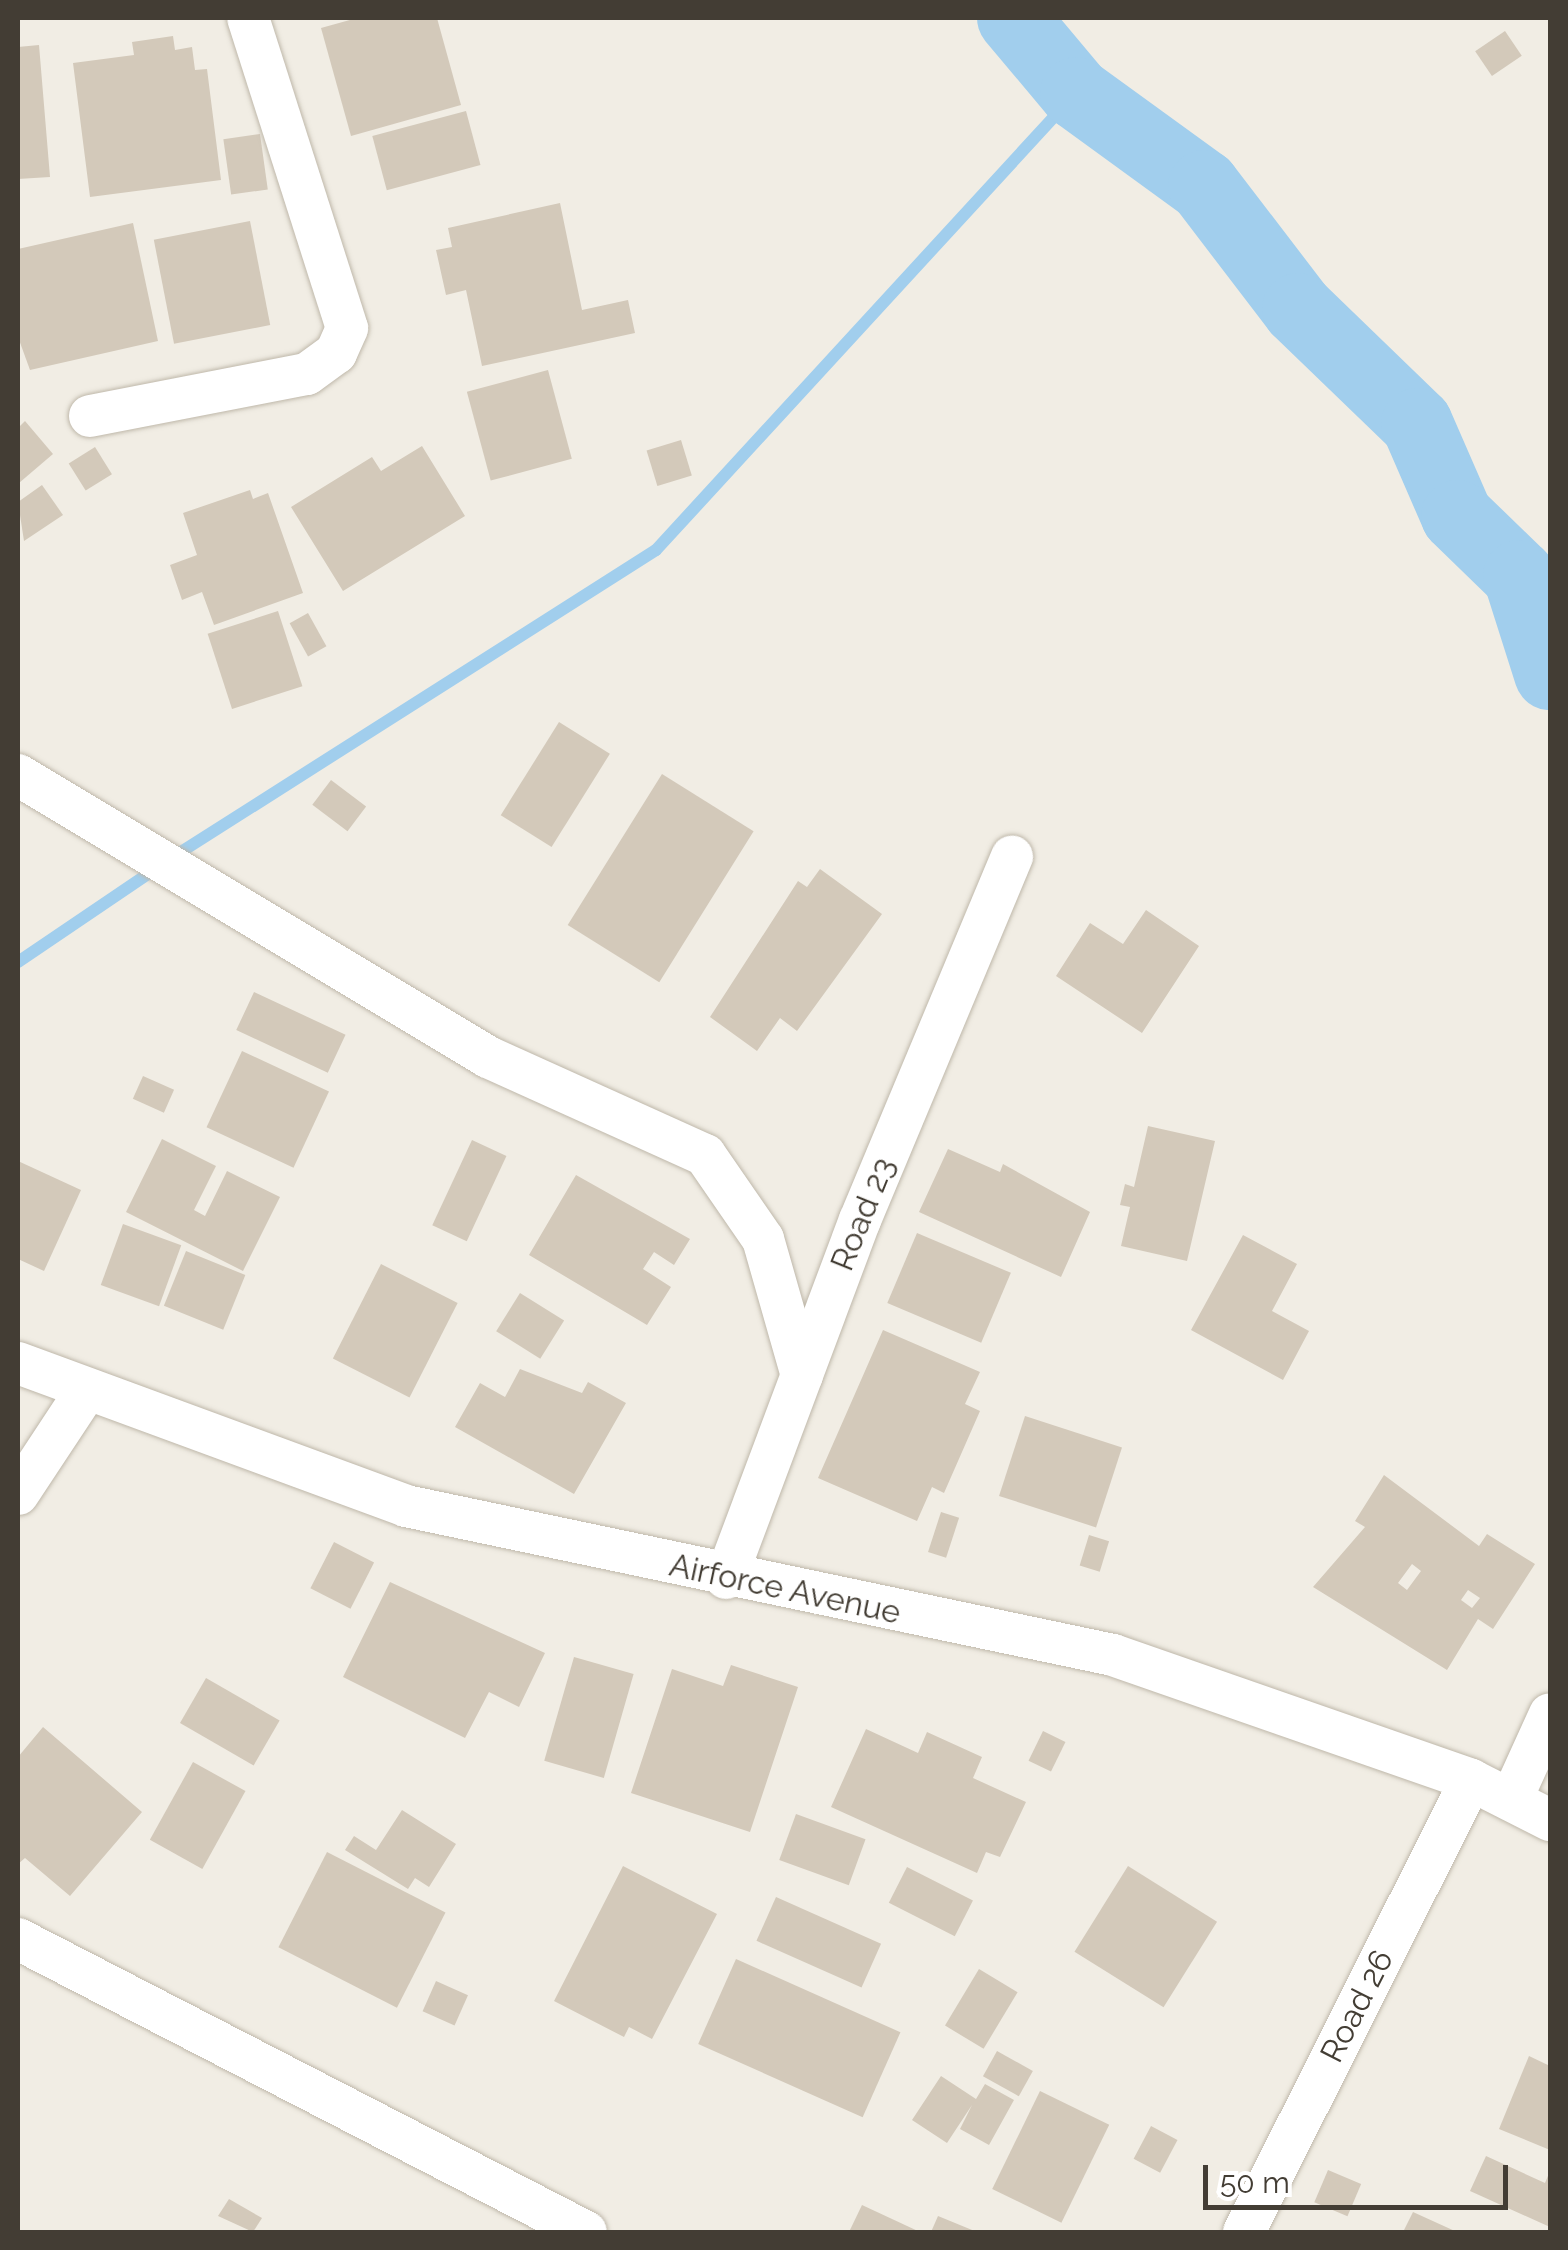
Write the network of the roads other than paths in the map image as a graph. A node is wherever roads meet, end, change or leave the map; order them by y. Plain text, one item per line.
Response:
1 (248, 18) edge
2 (90, 416) dead end
3 (18, 775) edge
4 (1012, 856) dead end
5 (18, 1363) edge
6 (802, 1376) junction
7 (84, 1394) junction
8 (18, 1494) edge
9 (726, 1578) junction
10 (1550, 1714) edge
11 (1471, 1780) junction
12 (1511, 1800) junction
13 (1550, 1820) edge
14 (18, 1939) edge
15 (586, 2232) edge
16 (1244, 2232) edge

1 - 2 street
3 - 6 street
4 - 6 street, Road 23
5 - 7 street, Airforce Avenue
6 - 9 street, Road 23
7 - 8 street
7 - 9 street, Airforce Avenue
9 - 11 street, Airforce Avenue
10 - 12 street
11 - 12 street, Airforce Avenue
11 - 16 street, Road 26
12 - 13 street, Airforce Avenue
14 - 15 street

